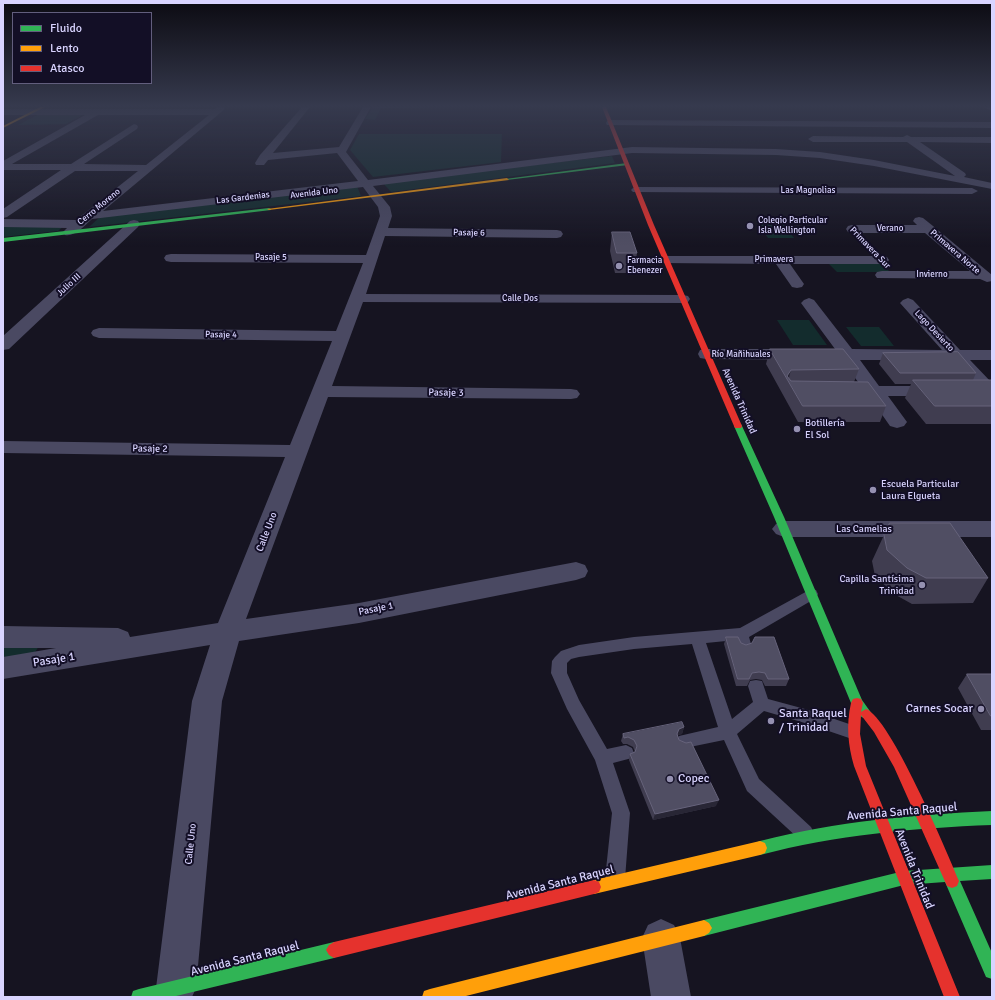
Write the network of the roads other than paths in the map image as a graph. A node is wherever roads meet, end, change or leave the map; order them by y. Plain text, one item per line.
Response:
1 (24, 154) edge
2 (96, 154) edge
3 (166, 154) edge
4 (269, 154) edge
5 (318, 154) edge
6 (342, 154) edge
7 (599, 154) edge
8 (623, 154) edge
9 (820, 154) edge
10 (930, 154) edge
11 (627, 164) junction
12 (3, 166) edge
13 (73, 168) junction
14 (148, 168) junction
15 (970, 175) junction
16 (371, 189) junction
17 (637, 190) junction
18 (985, 190) edge
19 (3, 214) edge
20 (84, 220) junction
21 (3, 223) edge
22 (134, 224) junction
23 (848, 225) joint
24 (924, 225) joint
25 (69, 232) junction
26 (381, 232) junction
27 (557, 234) dead end
28 (862, 239) dead end
29 (5, 241) edge
30 (872, 250) dead end
31 (171, 258) dead end
32 (371, 259) junction
33 (666, 260) junction
34 (780, 260) junction
35 (882, 260) junction
36 (882, 275) dead end
37 (896, 275) junction
38 (987, 278) edge
39 (797, 284) dead end
40 (357, 298) junction
41 (683, 299) junction
42 (809, 303) dead end
43 (908, 303) dead end
44 (99, 334) dead end
45 (342, 336) junction
46 (3, 345) edge
47 (706, 354) junction
48 (847, 355) junction
49 (956, 355) junction
50 (992, 355) edge
51 (321, 391) junction
52 (830, 391) edge
53 (874, 391) junction
54 (990, 392) edge
55 (571, 394) dead end
56 (897, 422) dead end
57 (3, 447) edge
58 (298, 451) junction
59 (784, 529) junction
60 (992, 530) edge
61 (576, 571) dead end
62 (811, 594) junction
63 (228, 632) junction
64 (3, 637) edge
65 (697, 638) junction
66 (176, 640) junction
67 (3, 668) edge
68 (756, 686) dead end
69 (857, 703) junction
70 (762, 704) junction
71 (728, 732) junction
72 (852, 732) junction
73 (685, 741) edge
74 (626, 753) dead end
75 (603, 758) junction
76 (992, 818) edge
77 (925, 821) junction
78 (882, 824) junction
79 (808, 836) junction
80 (992, 872) edge
81 (949, 874) junction
82 (904, 878) junction
83 (614, 882) junction
84 (661, 938) junction
85 (992, 971) edge
86 (176, 988) junction
87 (138, 997) edge
88 (430, 997) edge
89 (671, 997) edge
90 (952, 997) edge

1 - 12 street
2 - 13 street
3 - 14 street, Cerro Moreno
4 - 5 street
6 - 16 street, Calle Uno
7 - 16 street, Las Gardenias
8 - 11 main road, Avenida Trinidad
9 - 15 street, Las Gardenias
10 - 15 street
11 - 16 main road, Avenida Uno
11 - 17 main road, Avenida Trinidad
12 - 13 street
13 - 14 street
13 - 19 street
14 - 20 street, Cerro Moreno
15 - 18 street
15 - 18 street, Las Gardenias
16 - 20 street, Las Gardenias
16 - 22 main road, Avenida Uno
16 - 26 street, Calle Uno
17 - 18 street, Las Magnolias
17 - 33 main road, Avenida Trinidad
20 - 21 street, Las Gardenias
20 - 25 street, Cerro Moreno
22 - 25 main road, Avenida Uno
22 - 46 street, Julio III
23 - 24 street, Verano
23 - 28 street, Primavera Sur
24 - 38 street, Primavera Norte
25 - 29 main road, Avenida Uno
26 - 27 street, Pasaje 6
26 - 32 street, Calle Uno
30 - 35 street, Primavera Sur
31 - 32 street, Pasaje 5
32 - 40 street, Calle Uno
33 - 34 street, Primavera
33 - 41 main road, Avenida Trinidad
34 - 35 street, Primavera
34 - 39 street
35 - 37 street, Primavera Sur
36 - 37 street, Invierno
37 - 38 street, Invierno
40 - 41 street, Calle Dos
40 - 45 street, Calle Uno
41 - 47 main road, Avenida Trinidad
42 - 48 street
43 - 49 street, Lago Desierto
44 - 45 street, Pasaje 4
45 - 51 street, Calle Uno
47 - 48 street, Río Mañihuales
47 - 59 main road, Avenida Trinidad
48 - 49 street, Río Mañihuales
48 - 53 street
49 - 50 street, Río Mañihuales
49 - 54 street, Lago Desierto
51 - 55 street, Pasaje 3
51 - 58 street, Calle Uno
52 - 53 street
53 - 54 street
53 - 56 street
57 - 58 street, Pasaje 2
58 - 63 street, Calle Uno
59 - 60 street, Las Camelias
59 - 62 main road, Avenida Trinidad
61 - 63 street, Pasaje 1
62 - 65 lane
62 - 69 main road, Avenida Trinidad
63 - 66 street, Pasaje 1
63 - 86 street, Calle Uno
64 - 66 street, Pasaje 1
65 - 71 lane
65 - 75 lane
66 - 67 street, Pasaje 1
68 - 70 lane
69 - 72 main road, Avenida Trinidad
69 - 77 main road, Avenida Trinidad
70 - 71 lane
70 - 72 lane
71 - 73 lane
71 - 79 lane
72 - 78 main road, Avenida Trinidad
74 - 75 lane
75 - 83 lane
76 - 77 main road, Avenida Santa Raquel
77 - 78 main road, Avenida Santa Raquel
77 - 81 main road, Avenida Trinidad
78 - 79 main road, Avenida Santa Raquel
78 - 82 main road, Avenida Trinidad
79 - 83 main road, Avenida Santa Raquel
80 - 81 main road
81 - 82 main road
81 - 85 main road, Avenida Trinidad
82 - 84 main road
82 - 90 main road, Avenida Trinidad
83 - 86 main road, Avenida Santa Raquel
84 - 88 main road
84 - 89 street
86 - 87 main road, Avenida Santa Raquel

